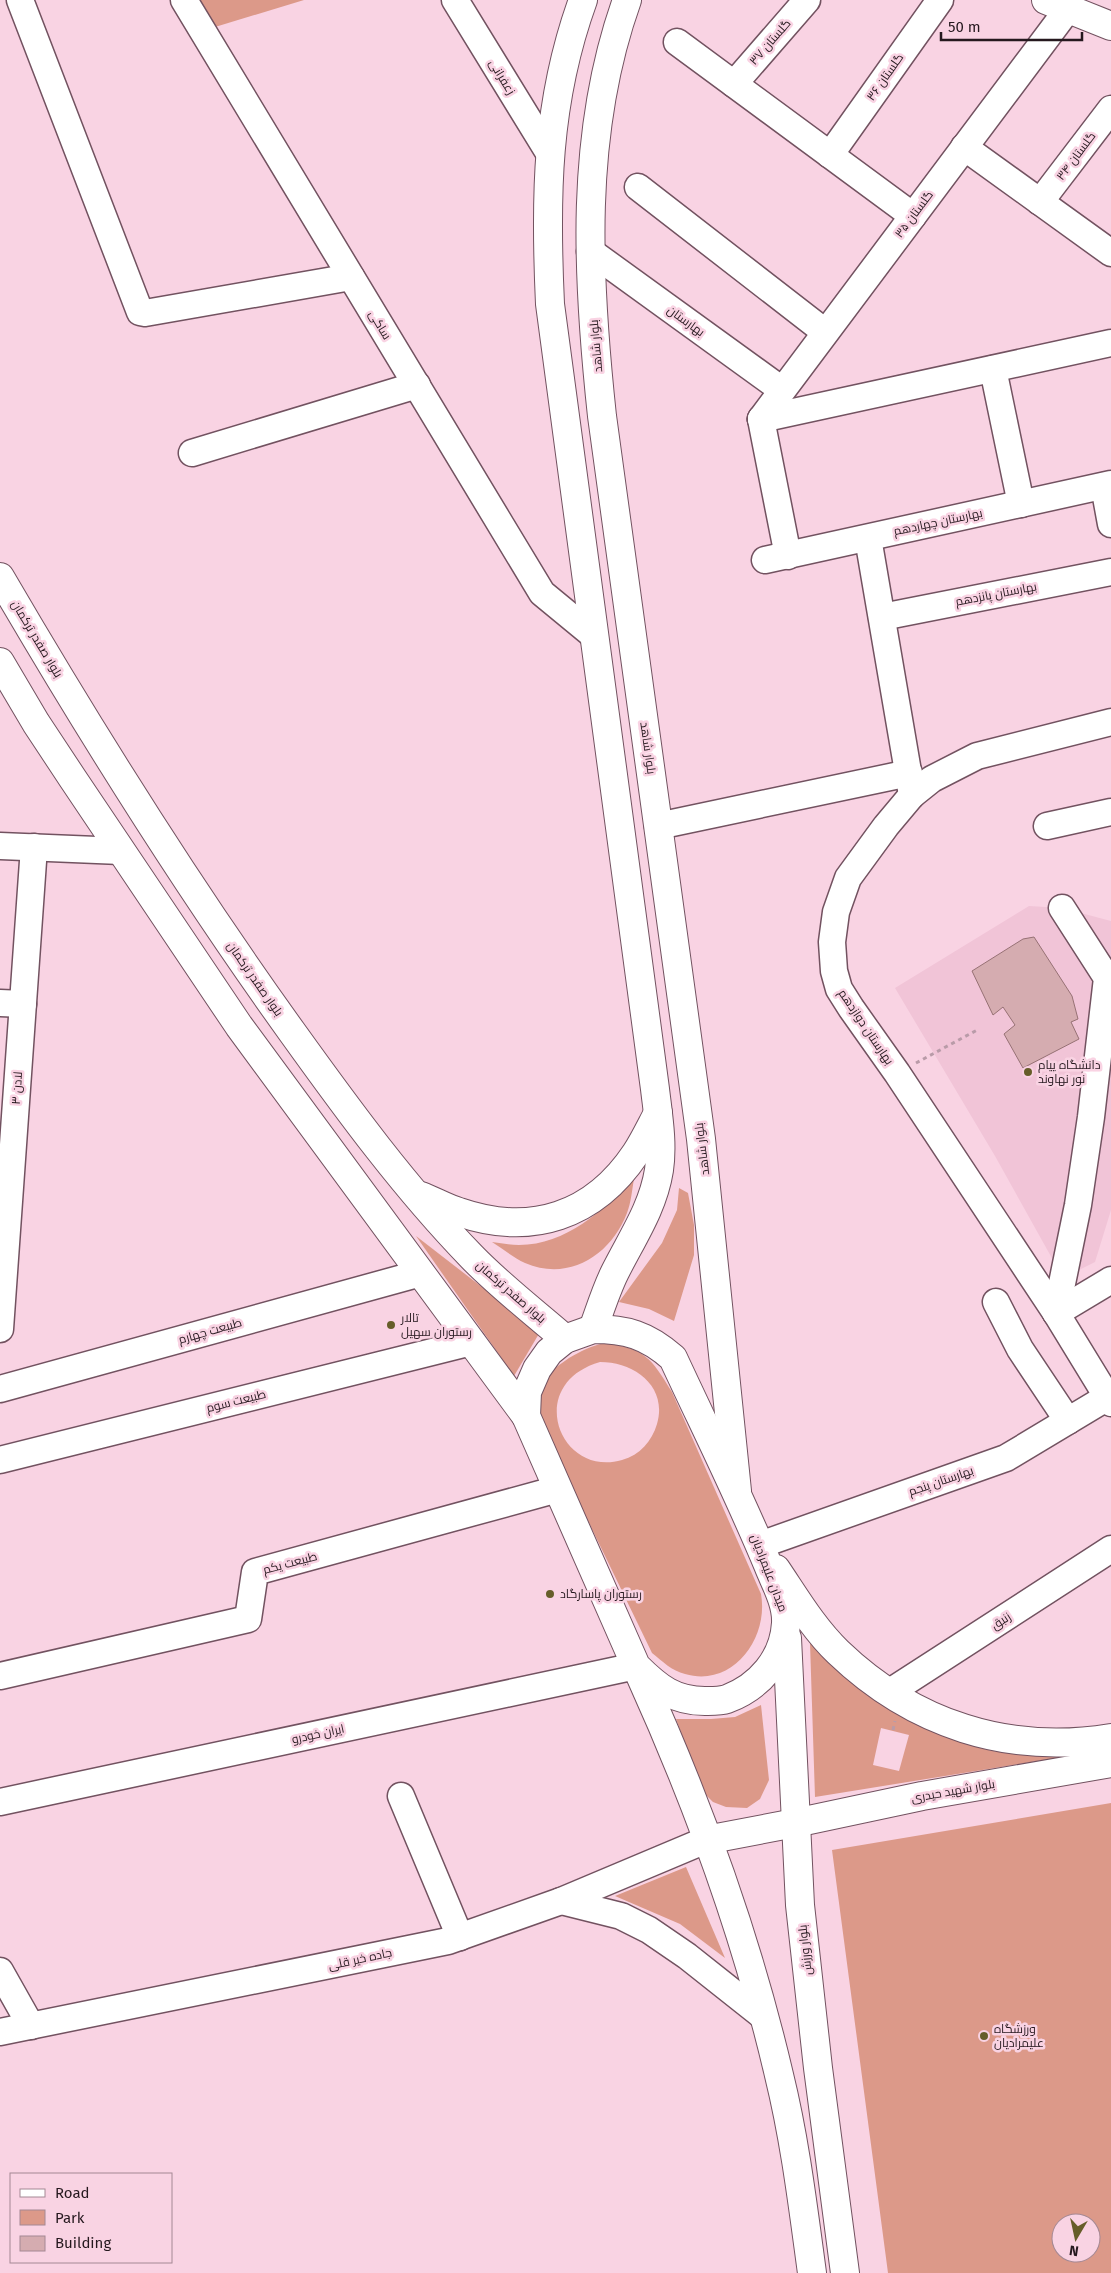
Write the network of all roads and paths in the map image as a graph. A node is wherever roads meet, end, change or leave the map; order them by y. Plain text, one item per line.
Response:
1 (20, 0) edge
2 (184, 0) edge
3 (455, 0) edge
4 (583, 0) edge
5 (627, 0) edge
6 (635, 0) edge
7 (807, 0) edge
8 (940, 0) edge
9 (1057, 4) edge
10 (1111, 26) edge
11 (677, 42) dead end
12 (612, 48) junction
13 (734, 84) junction
14 (1111, 109) edge
15 (964, 147) junction
16 (549, 154) junction
17 (830, 154) junction
18 (638, 187) dead end
19 (1040, 202) junction
20 (913, 216) junction
21 (590, 251) junction
22 (1111, 253) edge
23 (351, 277) junction
24 (825, 332) junction
25 (1111, 343) edge
26 (993, 369) junction
27 (417, 385) junction
28 (782, 390) junction
29 (760, 419) junction
30 (192, 452) dead end
31 (1108, 485) edge
32 (1021, 504) junction
33 (1111, 524) edge
34 (868, 538) junction
35 (1111, 572) edge
36 (0, 577) edge
37 (882, 617) junction
38 (593, 635) junction
39 (0, 662) edge
40 (1111, 722) edge
41 (911, 784) junction
42 (1111, 812) edge
43 (658, 826) junction
44 (1047, 826) dead end
45 (0, 846) edge
46 (34, 847) junction
47 (121, 850) junction
48 (1062, 908) dead end
49 (12, 1004) edge
50 (980, 1029) dead end
51 (897, 1073) junction
52 (658, 1113) junction
53 (7, 1143) edge
54 (414, 1193) junction
55 (421, 1273) junction
56 (1111, 1280) edge
57 (2, 1281) edge
58 (996, 1302) dead end
59 (1056, 1313) junction
60 (0, 1329) edge
61 (593, 1329) junction
62 (565, 1338) junction
63 (472, 1342) junction
64 (0, 1389) edge
65 (1110, 1399) edge
66 (526, 1416) junction
67 (1068, 1421) junction
68 (0, 1460) edge
69 (558, 1490) junction
70 (738, 1498) junction
71 (760, 1545) junction
72 (1111, 1549) edge
73 (786, 1624) junction
74 (636, 1666) junction
75 (0, 1676) edge
76 (890, 1692) junction
77 (1111, 1738) edge
78 (1111, 1763) edge
79 (401, 1796) dead end
80 (0, 1802) edge
81 (795, 1823) junction
82 (706, 1840) junction
83 (561, 1901) junction
84 (460, 1937) junction
85 (0, 1971) edge
86 (764, 2017) junction
87 (31, 2026) junction
88 (0, 2032) edge
89 (812, 2273) edge
90 (845, 2273) edge

1 - 23 street
2 - 23 street, ساکی
3 - 16 street, زعفرانی
4 - 16 main road
5 - 12 main road, بلوار شاهد
6 - 12 main road
7 - 13 street, گلستان ۳۷
8 - 17 street, گلستان ۳۶
9 - 10 main road
9 - 15 street, گلستان ۳۵
11 - 13 street
12 - 21 main road, بلوار شاهد
13 - 17 street
14 - 19 street, گلستان ۳۴
15 - 19 street
15 - 20 street, گلستان ۳۵
16 - 38 main road
17 - 20 street
18 - 24 street
19 - 22 street
20 - 24 street, گلستان ۳۵
21 - 28 street, بهارستان
21 - 43 main road, بلوار شاهد
23 - 27 street, ساکی
24 - 28 street, گلستان ۳۵
25 - 26 street
26 - 29 street
26 - 32 street
27 - 30 street
27 - 38 street, ساکی
28 - 29 street, گلستان ۳۵
29 - 34 street, بهارستان چهاردهم
31 - 32 street, بهارستان چهاردهم
31 - 33 street
32 - 34 street, بهارستان چهاردهم
34 - 37 street
35 - 37 street, بهارستان پانزدهم
36 - 54 main road, بلوار صفدر ترکمان
37 - 41 street
38 - 52 main road
39 - 47 main road
40 - 41 street, بهارستان دوازدهم
41 - 43 street
41 - 51 street, بهارستان دوازدهم
42 - 44 street
43 - 70 main road, بلوار شاهد
45 - 46 street
46 - 47 street
46 - 49 street, لادن ۳
47 - 55 main road
48 - 59 street
49 - 53 street, لادن ۳
50 - 51 path
51 - 59 street, بهارستان دوازدهم
52 - 54 main road
52 - 61 main road
53 - 57 street, لادن ۳
54 - 62 main road, بلوار صفدر ترکمان
55 - 63 main road
55 - 64 street, طبیعت چهارم
56 - 59 street
57 - 60 street, لادن ۳
58 - 67 street
59 - 65 street, بهارستان دوازدهم
61 - 62 main road, میدان علیمرادیان
61 - 70 main road, میدان علیمرادیان
62 - 66 main road, میدان علیمرادیان
63 - 66 main road
63 - 68 street, طبیعت سوم
65 - 67 street, بهارستان پنجم
66 - 69 main road, میدان علیمرادیان
67 - 71 street, بهارستان پنجم
69 - 74 main road, میدان علیمرادیان
69 - 75 street, طبیعت یکم
70 - 71 main road, میدان علیمرادیان
71 - 73 main road, میدان علیمرادیان
71 - 76 main road
72 - 76 street, زنبق
73 - 74 main road, میدان علیمرادیان
73 - 81 main road, بلوار ورزش
74 - 80 street, ایران خودرو
74 - 82 main road
76 - 77 main road
78 - 81 main road, بلوار شهید حیدری
79 - 84 street
81 - 82 main road, بلوار شهید حیدری
81 - 90 main road, بلوار ورزش
82 - 83 street, جاده خیر قلی
82 - 86 main road
83 - 84 street, جاده خیر قلی
83 - 86 street
84 - 87 street, جاده خیر قلی
85 - 87 street
86 - 89 main road
87 - 88 street, جاده خیر قلی

